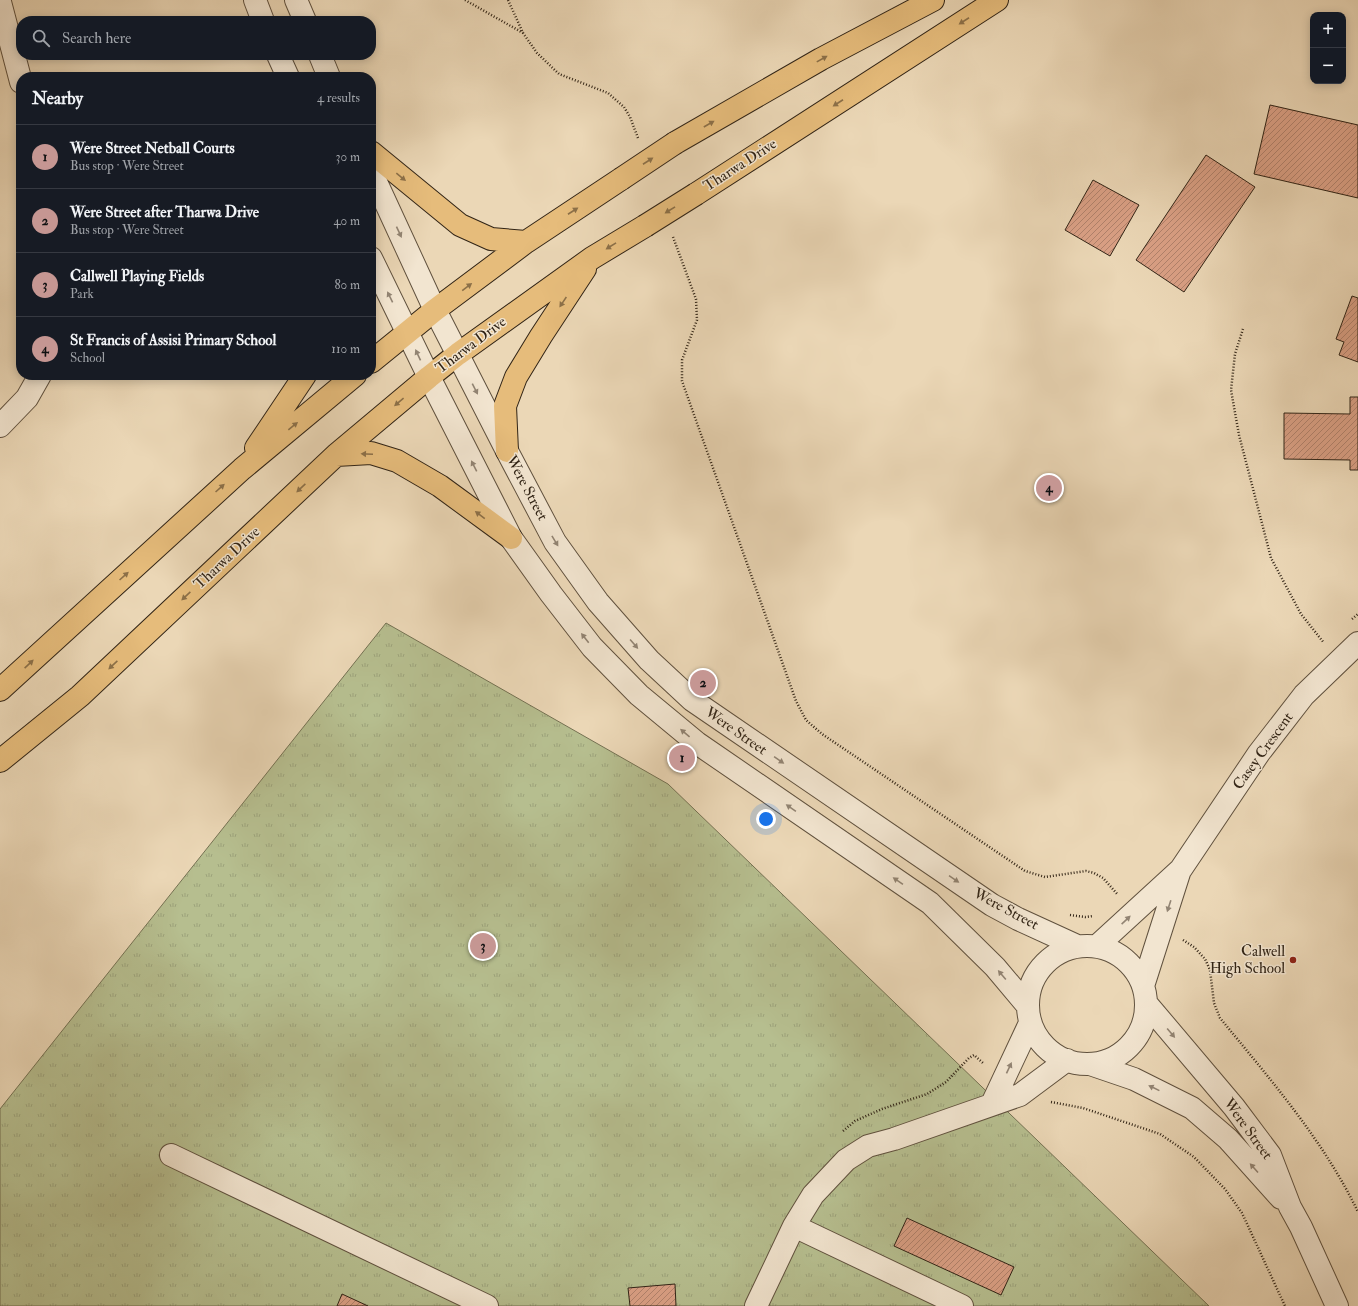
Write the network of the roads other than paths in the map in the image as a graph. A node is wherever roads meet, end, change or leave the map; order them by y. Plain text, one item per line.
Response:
1 (255, 0) edge
2 (296, 0) edge
3 (933, 0) edge
4 (997, 0) edge
5 (0, 2) edge
6 (261, 16) edge
7 (303, 16) edge
8 (280, 60) edge
9 (322, 60) edge
10 (18, 72) edge
11 (286, 72) edge
12 (327, 72) edge
13 (376, 156) edge
14 (376, 182) edge
15 (526, 242) junction
16 (592, 258) junction
17 (376, 268) edge
18 (436, 310) junction
19 (407, 332) junction
20 (458, 354) junction
21 (376, 358) edge
22 (429, 377) junction
23 (37, 380) edge
24 (302, 380) edge
25 (349, 380) edge
26 (0, 426) edge
27 (507, 451) junction
28 (336, 455) junction
29 (242, 469) junction
30 (511, 538) junction
31 (1358, 643) edge
32 (0, 690) edge
33 (0, 761) edge
34 (1181, 869) junction
35 (1087, 946) junction
36 (1145, 995) junction
37 (1029, 1014) junction
38 (1067, 1060) junction
39 (1090, 1064) junction
40 (992, 1104) junction
41 (171, 1155) dead end
42 (1290, 1207) junction
43 (794, 1226) junction
44 (487, 1306) edge
45 (756, 1306) edge
46 (962, 1306) edge
47 (1337, 1306) edge

1 - 6 street
2 - 7 street
15 -> 3 main road, bridge
4 -> 16 main road, Tharwa Drive, bridge
5 - 10 street
8 - 11 street
9 - 12 street
13 -> 15 main road
14 -> 18 street, Were Street
18 -> 15 main road
16 - 20 main road, Tharwa Drive
16 -> 27 main road
19 -> 17 street, Were Street
18 - 19 main road
18 - 20 street, Were Street
19 - 21 main road
22 -> 19 street, Were Street
20 - 22 main road, Tharwa Drive
20 -> 27 street, Were Street
22 -> 28 main road, Tharwa Drive
30 -> 22 street, Were Street
23 - 26 street
24 - 29 main road
29 -> 25 main road
27 -> 35 street, Were Street
30 -> 28 main road
28 -> 33 main road, Tharwa Drive
32 -> 29 main road
37 -> 30 street, Were Street
31 - 34 street, Casey Crescent
35 -> 34 street, Casey Crescent
34 -> 36 street, Casey Crescent
35 - 36 street
35 - 37 street
36 - 39 street
36 -> 42 street, Were Street
37 - 38 street
40 -> 37 street
38 - 39 street
38 - 40 street
42 -> 39 street, Were Street
40 - 43 street
41 - 44 street
42 - 47 street, Were Street
43 - 45 street
43 - 46 street

